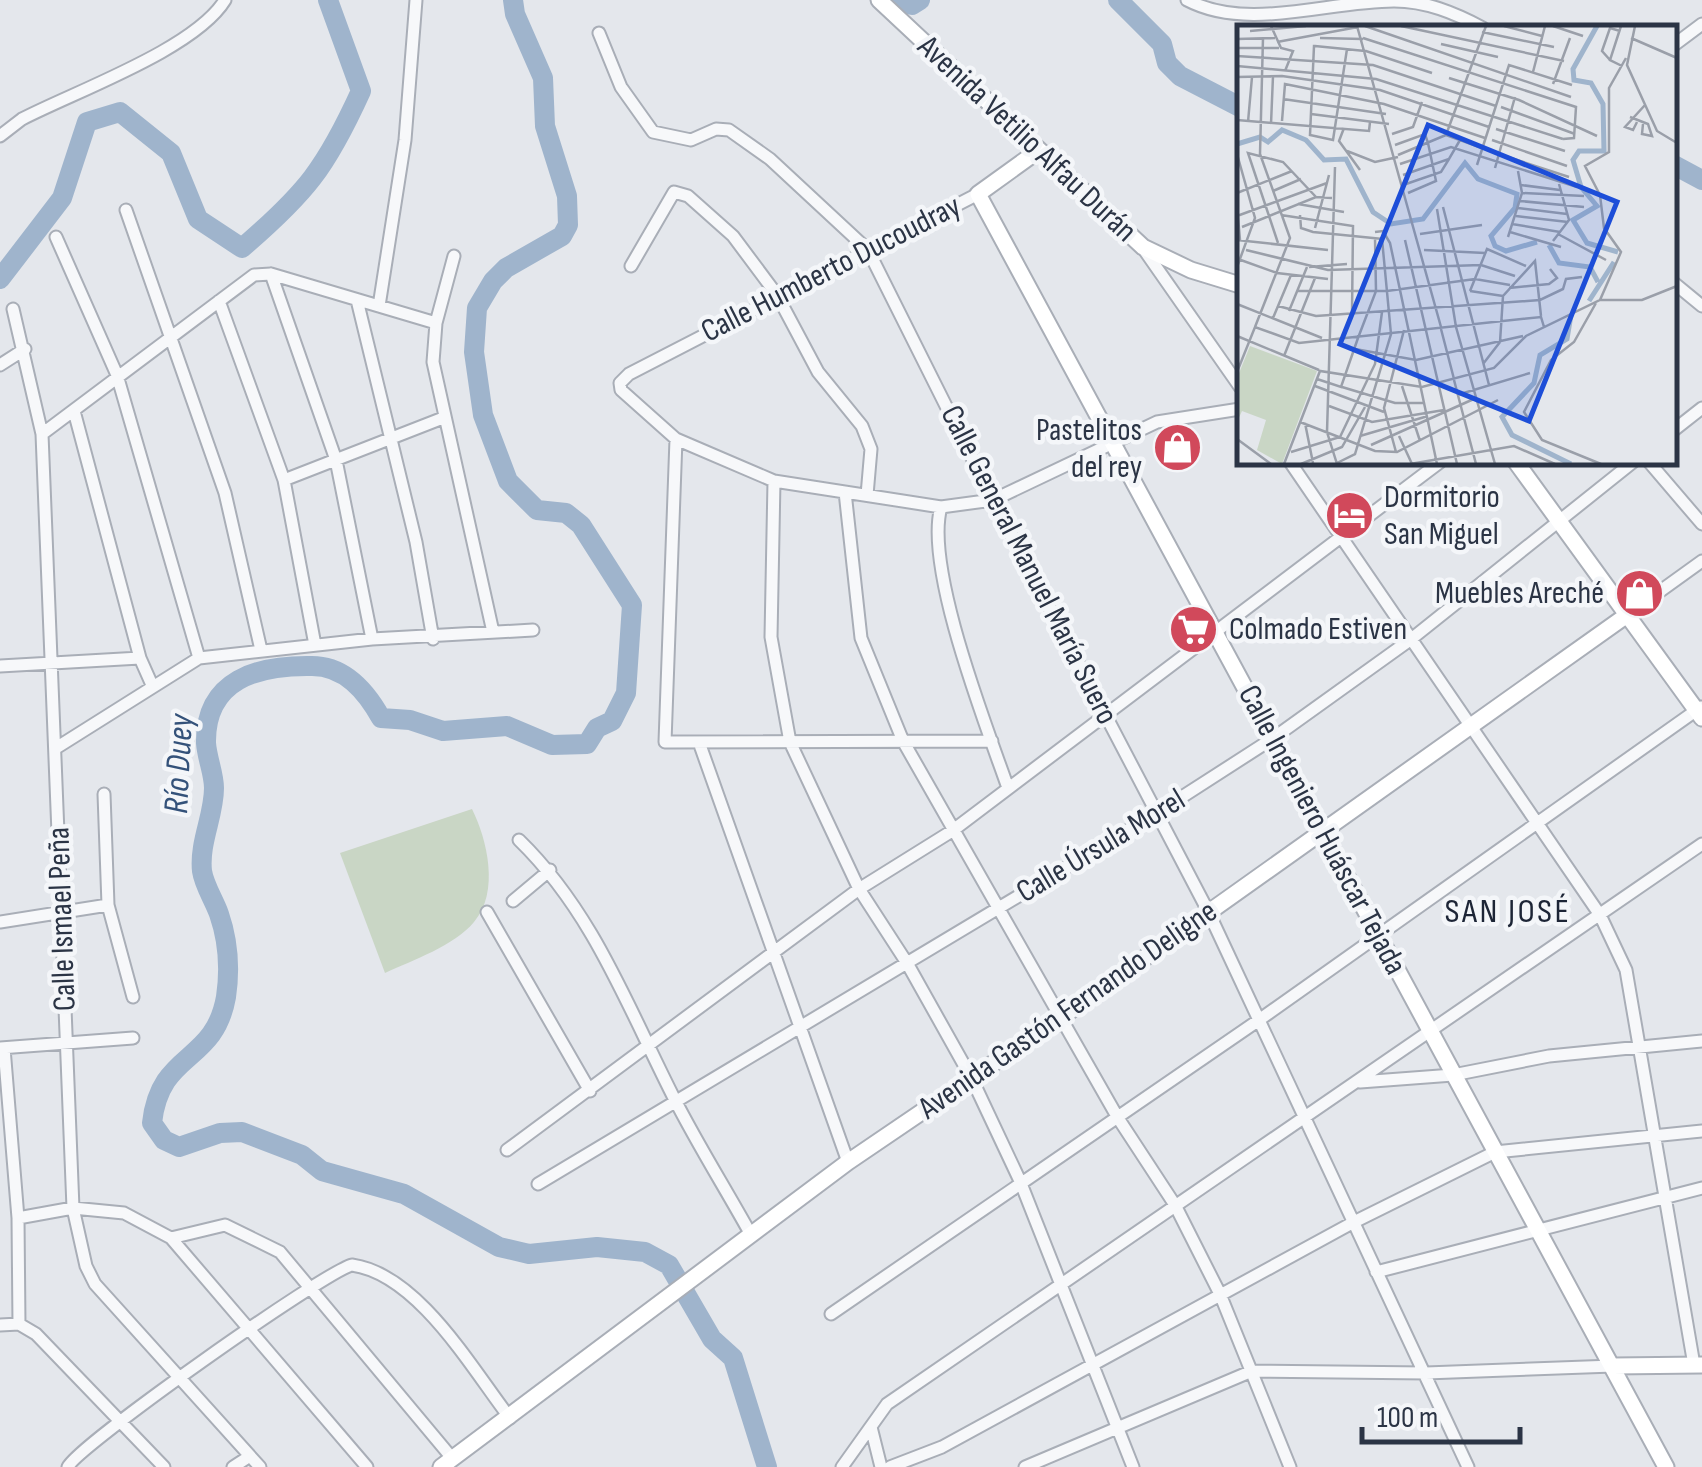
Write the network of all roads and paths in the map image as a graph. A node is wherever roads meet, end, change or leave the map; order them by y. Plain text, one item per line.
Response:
1 (226, 0) edge
2 (416, 0) edge
3 (878, 0) edge
4 (1188, 0) edge
5 (1702, 24) edge
6 (1477, 25) edge
7 (598, 33) dead end
8 (1677, 43) edge
9 (0, 136) edge
10 (1039, 150) junction
11 (978, 194) junction
12 (126, 210) dead end
13 (56, 236) dead end
14 (1143, 247) junction
15 (868, 250) junction
16 (454, 256) dead end
17 (631, 266) dead end
18 (271, 274) junction
19 (1237, 284) edge
20 (1677, 285) edge
21 (777, 295) junction
22 (358, 300) junction
23 (219, 301) junction
24 (378, 306) junction
25 (1702, 306) edge
26 (13, 309) dead end
27 (436, 324) junction
28 (169, 337) junction
29 (25, 349) junction
30 (0, 365) edge
31 (116, 376) junction
32 (1237, 383) edge
33 (1237, 409) edge
34 (74, 410) junction
35 (1699, 416) edge
36 (443, 418) junction
37 (1677, 428) edge
38 (42, 434) junction
39 (390, 438) junction
40 (676, 439) junction
41 (1112, 446) junction
42 (336, 460) junction
43 (1292, 465) edge
44 (1436, 465) edge
45 (1518, 465) edge
46 (1629, 465) edge
47 (1652, 465) edge
48 (284, 480) junction
49 (774, 481) junction
50 (845, 492) junction
51 (868, 495) junction
52 (992, 500) junction
53 (941, 507) junction
54 (1560, 521) junction
55 (1702, 524) edge
56 (1341, 538) junction
57 (1702, 561) edge
58 (1627, 615) junction
59 (533, 630) dead end
60 (493, 632) junction
61 (1216, 634) junction
62 (372, 639) junction
63 (433, 639) junction
64 (1410, 640) junction
65 (314, 645) junction
66 (261, 650) junction
67 (140, 658) junction
68 (199, 658) junction
69 (53, 663) junction
70 (0, 666) edge
71 (152, 685) junction
72 (1700, 711) edge
73 (1106, 712) junction
74 (1468, 727) junction
75 (1272, 739) junction
76 (992, 740) junction
77 (903, 741) junction
78 (790, 742) junction
79 (700, 745) junction
80 (56, 748) junction
81 (1008, 788) junction
82 (104, 794) dead end
83 (1157, 814) junction
84 (1536, 824) junction
85 (952, 831) junction
86 (1323, 832) junction
87 (519, 840) dead end
88 (1702, 844) edge
89 (550, 870) junction
90 (859, 890) junction
91 (513, 900) dead end
92 (108, 905) junction
93 (996, 910) junction
94 (1208, 911) junction
95 (60, 912) junction
96 (488, 912) dead end
97 (1600, 915) junction
98 (0, 922) edge
99 (1379, 936) junction
100 (774, 953) junction
101 (907, 963) junction
102 (132, 997) dead end
103 (1060, 1018) junction
104 (1259, 1020) junction
105 (800, 1027) junction
106 (1430, 1032) junction
107 (132, 1038) dead end
108 (1702, 1041) edge
109 (67, 1046) junction
110 (649, 1046) junction
111 (2, 1048) edge
112 (1640, 1048) junction
113 (1453, 1075) junction
114 (972, 1079) junction
115 (1356, 1082) junction
116 (590, 1090) junction
117 (676, 1102) junction
118 (1304, 1116) junction
119 (1118, 1118) junction
120 (1702, 1131) edge
121 (1655, 1135) junction
122 (507, 1150) dead end
123 (1495, 1152) junction
124 (848, 1162) junction
125 (1020, 1181) junction
126 (538, 1184) dead end
127 (1702, 1188) edge
128 (1667, 1196) junction
129 (1175, 1206) junction
130 (73, 1208) junction
131 (18, 1218) junction
132 (1354, 1222) junction
133 (1539, 1230) junction
134 (750, 1233) junction
135 (171, 1238) junction
136 (1376, 1272) junction
137 (1059, 1283) junction
138 (312, 1288) junction
139 (1220, 1294) junction
140 (831, 1314) dead end
141 (19, 1324) junction
142 (0, 1325) edge
143 (249, 1332) junction
144 (1090, 1363) junction
145 (1698, 1365) edge
146 (1614, 1366) junction
147 (1252, 1371) junction
148 (1426, 1373) junction
149 (182, 1378) junction
150 (510, 1418) junction
151 (117, 1419) junction
152 (1118, 1426) junction
153 (871, 1427) junction
154 (250, 1456) junction
155 (447, 1463) edge
156 (68, 1467) edge
157 (164, 1467) edge
158 (234, 1467) edge
159 (260, 1467) edge
160 (367, 1467) edge
161 (842, 1467) edge
162 (881, 1467) edge
163 (890, 1467) edge
164 (1025, 1467) edge
165 (1134, 1467) edge
166 (1290, 1467) edge
167 (1468, 1467) edge
168 (1666, 1467) edge

1 - 9 street
2 - 24 street
3 - 10 main road, Avenida Vetilio Alfau Durán
4 - 6 street
5 - 8 street
7 - 15 street, Calle General Manuel María Suero
10 - 11 main road, Calle Humberto Ducoudray
10 - 14 main road, Avenida Vetilio Alfau Durán
11 - 15 street, Calle Humberto Ducoudray
11 - 41 main road, Calle Ingeniero Huáscar Tejada
12 - 28 street
13 - 31 street
14 - 19 main road, Avenida Vetilio Alfau Durán
14 - 32 street
15 - 21 street, Calle Humberto Ducoudray
15 - 52 street, Calle General Manuel María Suero
16 - 27 street
17 - 21 street
18 - 22 street
18 - 23 street
18 - 42 street
20 - 25 street
21 - 40 street, Calle Humberto Ducoudray
21 - 51 street
22 - 24 street
22 - 39 street
23 - 28 street
23 - 48 street
24 - 27 street
26 - 29 street, Calle Ismael Peña
27 - 36 street
28 - 31 street
28 - 66 street
29 - 30 street
29 - 38 street, Calle Ismael Peña
31 - 34 street
31 - 68 street
33 - 41 street
34 - 38 street
34 - 67 street
35 - 37 street
36 - 39 street
36 - 60 street
38 - 69 street, Calle Ismael Peña
39 - 42 street
39 - 63 street
40 - 49 street
40 - 79 street
41 - 52 street
41 - 61 main road, Calle Ingeniero Huáscar Tejada
42 - 48 street
42 - 62 street
43 - 56 street
44 - 56 street
45 - 54 main road
46 - 54 street, Calle Úrsula Morel
47 - 55 street
48 - 65 street
49 - 50 street
49 - 78 street
50 - 51 street
50 - 77 street
51 - 53 street
52 - 53 street
52 - 73 street, Calle General Manuel María Suero
53 - 76 street
54 - 58 main road
54 - 64 street, Calle Úrsula Morel
56 - 61 street
56 - 64 street
57 - 58 street, Avenida Gastón Fernando Deligne
58 - 72 main road
58 - 74 main road, Avenida Gastón Fernando Deligne
59 - 60 street
60 - 63 street
61 - 73 street
61 - 75 main road, Calle Ingeniero Huáscar Tejada
62 - 63 street
62 - 65 street
64 - 74 street
64 - 75 street, Calle Úrsula Morel
65 - 66 street
66 - 68 street
67 - 69 street
67 - 71 street
68 - 71 street
69 - 70 street
69 - 80 street, Calle Ismael Peña
71 - 80 street
72 - 84 street
73 - 81 street
73 - 83 street, Calle General Manuel María Suero
74 - 84 street
74 - 86 main road, Avenida Gastón Fernando Deligne
75 - 83 street, Calle Úrsula Morel
75 - 86 main road, Calle Ingeniero Huáscar Tejada
76 - 77 street
76 - 81 street
77 - 78 street
77 - 85 street
78 - 79 street
78 - 90 street
79 - 100 street
80 - 95 street, Calle Ismael Peña
81 - 85 street
82 - 92 street
83 - 93 street, Calle Úrsula Morel
83 - 94 street, Calle General Manuel María Suero
84 - 97 street
84 - 99 street
85 - 90 street
85 - 93 street
86 - 94 main road, Avenida Gastón Fernando Deligne
86 - 99 main road, Calle Ingeniero Huáscar Tejada
87 - 89 street
88 - 97 street
89 - 91 street
89 - 110 street
90 - 100 street
90 - 101 street
92 - 95 street
92 - 102 street
93 - 101 street, Calle Úrsula Morel
93 - 103 street
94 - 103 main road, Avenida Gastón Fernando Deligne
94 - 104 street, Calle General Manuel María Suero
95 - 98 street
95 - 109 street, Calle Ismael Peña
96 - 116 street
97 - 106 street
97 - 112 street
99 - 104 street
99 - 106 main road, Calle Ingeniero Huáscar Tejada
100 - 105 street
100 - 110 street
101 - 105 street, Calle Úrsula Morel
101 - 114 street
103 - 114 main road, Avenida Gastón Fernando Deligne
103 - 119 street
104 - 118 street, Calle General Manuel María Suero
104 - 119 street
105 - 117 street, Calle Úrsula Morel
105 - 124 street
106 - 113 main road, Calle Ingeniero Huáscar Tejada
106 - 115 street
107 - 109 street
108 - 112 street
109 - 111 street
109 - 130 street, Calle Ismael Peña
110 - 116 street
110 - 117 street
111 - 131 street
112 - 113 street
112 - 121 street
113 - 115 street
113 - 123 main road, Calle Ingeniero Huáscar Tejada
114 - 124 main road, Avenida Gastón Fernando Deligne
114 - 125 street
115 - 118 street
116 - 122 street
117 - 126 street, Calle Úrsula Morel
117 - 134 street
118 - 129 street
118 - 132 street, Calle General Manuel María Suero
119 - 125 street
119 - 129 street
120 - 121 street
121 - 123 street
121 - 128 street
123 - 132 street
123 - 133 main road, Calle Ingeniero Huáscar Tejada
124 - 134 main road, Avenida Gastón Fernando Deligne
125 - 137 street
125 - 140 street
127 - 128 street
128 - 133 street
128 - 145 street
129 - 137 street
129 - 139 street
130 - 131 street
130 - 135 street
130 - 149 street, Calle Ismael Peña
131 - 141 street
132 - 136 street, Calle General Manuel María Suero
132 - 139 street
133 - 136 street
133 - 146 main road, Calle Ingeniero Huáscar Tejada
134 - 150 main road, Avenida Gastón Fernando Deligne
135 - 138 street
135 - 143 street
136 - 148 street, Calle General Manuel María Suero
137 - 144 street
137 - 153 street
138 - 143 street
138 - 150 street
138 - 155 street
139 - 144 street
139 - 147 street
141 - 142 street
141 - 151 street
143 - 149 street
143 - 160 street
144 - 152 street
144 - 163 street
145 - 146 main road
146 - 148 street
146 - 168 main road, Calle Ingeniero Huáscar Tejada
147 - 148 street
147 - 152 street
147 - 166 street
148 - 167 street, Calle General Manuel María Suero
149 - 151 street
149 - 154 street, Calle Ismael Peña
150 - 155 main road, Avenida Gastón Fernando Deligne
151 - 156 street
151 - 157 street
152 - 164 street
152 - 165 street
153 - 161 street
153 - 162 street
154 - 158 street
154 - 159 street, Calle Ismael Peña

